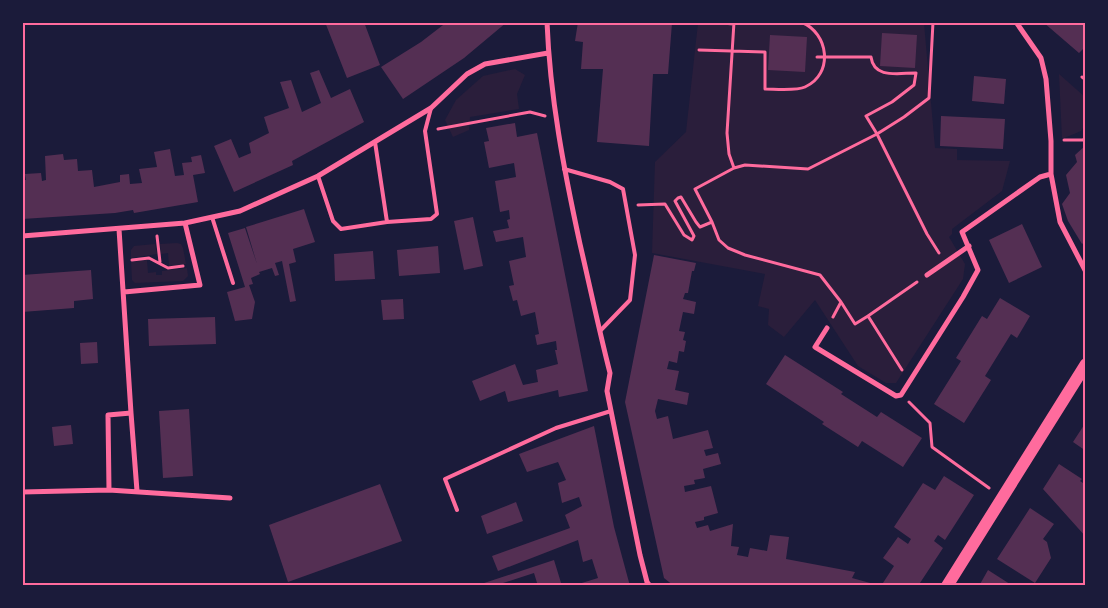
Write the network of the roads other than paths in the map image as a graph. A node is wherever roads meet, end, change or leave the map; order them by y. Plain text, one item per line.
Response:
1 (547, 22) edge
2 (1016, 22) edge
3 (548, 53) junction
4 (431, 108) junction
5 (375, 142) junction
6 (563, 168) junction
7 (1051, 174) junction
8 (318, 176) junction
9 (212, 217) junction
10 (387, 222) junction
11 (185, 223) junction
12 (119, 229) junction
13 (22, 236) edge
14 (969, 246) junction
15 (1086, 272) edge
16 (927, 275) road end
17 (233, 283) dead end
18 (124, 292) junction
19 (827, 328) road end
20 (600, 331) junction
21 (1086, 364) edge
22 (611, 411) junction
23 (131, 413) junction
24 (109, 490) junction
25 (22, 492) edge
26 (137, 492) junction
27 (230, 498) dead end
28 (457, 510) dead end
29 (650, 586) edge
30 (947, 586) edge

1 - 3 street
2 - 7 street
3 - 4 street
3 - 6 street
4 - 5 street
4 - 10 lane
5 - 8 street
5 - 10 lane
6 - 20 street
6 - 20 lane
7 - 14 street
7 - 15 street
8 - 9 street
8 - 10 lane
9 - 11 street
9 - 17 lane
11 - 12 street
11 - 18 street
12 - 13 street
12 - 18 street
14 - 16 street
14 - 19 street
18 - 23 street
20 - 22 street
21 - 30 main road
22 - 28 lane
22 - 29 street
23 - 24 street
23 - 26 street
24 - 25 street
24 - 26 street
26 - 27 street

